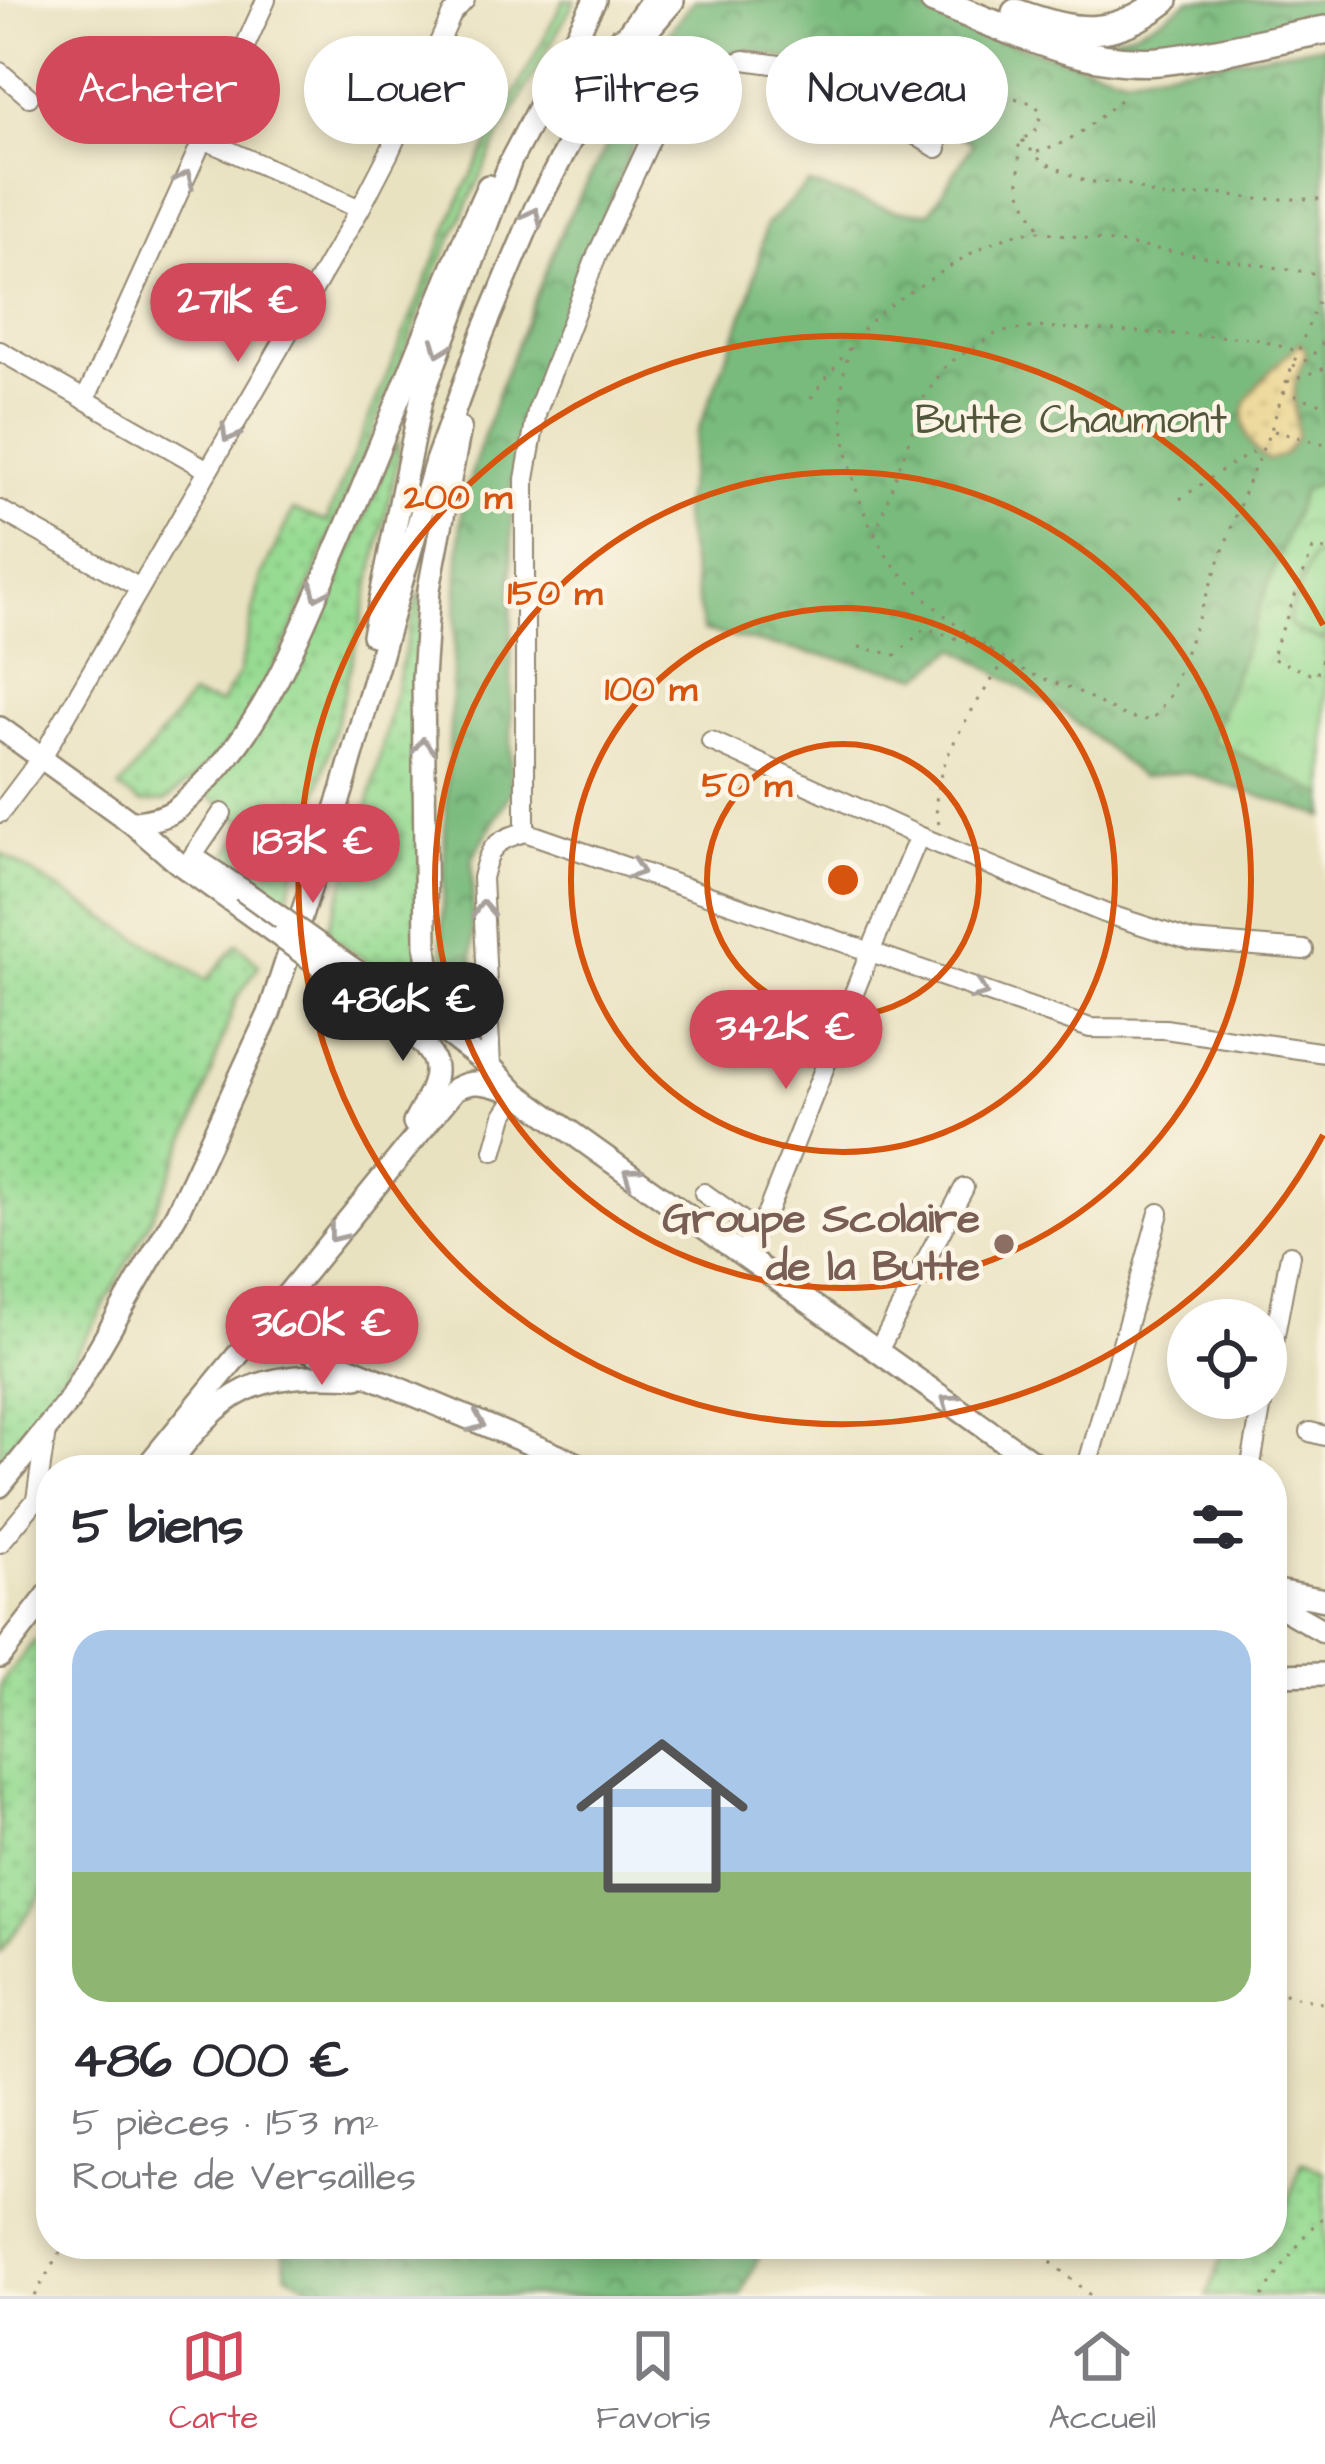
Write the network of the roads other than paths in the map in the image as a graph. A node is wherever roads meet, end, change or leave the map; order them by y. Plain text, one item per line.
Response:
1 (266, 0) edge
2 (465, 0) edge
3 (596, 0) edge
4 (652, 0) edge
5 (670, 0) edge
6 (934, 0) edge
7 (986, 0) edge
8 (1164, 0) edge
9 (1325, 30) edge
10 (250, 36) edge
11 (626, 36) edge
12 (637, 36) edge
13 (0, 72) edge
14 (29, 97) dead end
15 (201, 144) edge
16 (214, 144) edge
17 (569, 144) edge
18 (937, 148) road end
19 (512, 160) junction
20 (360, 209) junction
21 (0, 351) edge
22 (473, 363) junction
23 (86, 400) junction
24 (208, 470) junction
25 (0, 510) edge
26 (140, 589) junction
27 (0, 728) edge
28 (711, 741) dead end
29 (42, 757) junction
30 (342, 791) junction
31 (0, 813) edge
32 (222, 813) dead end
33 (132, 823) junction
34 (525, 832) junction
35 (919, 836) junction
36 (192, 857) junction
37 (240, 898) junction
38 (871, 950) junction
39 (1304, 950) dead end
40 (348, 976) junction
41 (441, 1029) junction
42 (1325, 1053) edge
43 (491, 1067) junction
44 (517, 1093) junction
45 (494, 1151) dead end
46 (394, 1161) junction
47 (964, 1188) dead end
48 (704, 1193) dead end
49 (1159, 1213) dead end
50 (757, 1232) junction
51 (742, 1254) junction
52 (1290, 1255) dead end
53 (1282, 1299) edge
54 (278, 1307) junction
55 (878, 1351) junction
56 (369, 1378) junction
57 (1259, 1419) edge
58 (46, 1431) junction
59 (43, 1455) edge
60 (156, 1455) edge
61 (177, 1455) edge
62 (556, 1455) edge
63 (1023, 1455) edge
64 (1090, 1455) edge
65 (1253, 1455) edge
66 (0, 1486) edge
67 (36, 1500) edge
68 (0, 1543) edge
69 (1287, 1600) edge
70 (1325, 1600) edge
71 (1287, 1605) edge
72 (36, 1612) edge
73 (36, 1621) edge
74 (1325, 1632) edge
75 (16, 1639) junction
76 (0, 1657) edge
77 (1325, 1673) edge
78 (1287, 1674) edge

1 - 10 street
2 - 20 street
3 - 19 main road
4 - 11 main road
5 - 12 highway
6 - 9 highway
7 - 8 highway
13 - 14 street
23 -> 15 street
16 - 20 street
22 -> 17 main road
18 - 34 street
19 -> 30 main road
19 -> 33 main road
20 -> 24 street
21 - 23 street
22 - 30 main road
41 -> 22 main road
23 - 24 street
24 - 26 street
25 - 26 street
26 - 29 street
27 - 29 main road
28 - 35 street
29 - 31 street
29 - 33 main road
30 - 58 main road
32 - 36 street
33 - 36 main road
33 - 37 main road
34 -> 38 street
43 -> 34 street
35 - 38 street
35 - 39 street
36 - 37 main road
37 - 40 main road, bridge
37 - 40 main road, bridge
38 -> 42 street
38 - 50 street
40 - 41 main road
40 - 46 main road
41 - 43 main road
43 - 44 main road
44 - 45 street
44 - 46 main road
51 -> 44 main road
46 -> 54 main road
47 - 55 street
48 - 50 street
49 - 64 street
50 - 51 street
51 - 55 main road
52 - 53 street
54 - 56 main road
54 - 60 main road
63 -> 55 main road
56 - 61 main road
56 -> 62 main road
57 - 65 street
58 - 59 street
58 - 66 main road
67 - 68 street
69 - 70 main road
71 - 74 main road
72 - 75 main road
73 - 75 main road
75 - 76 main road
77 - 78 main road

